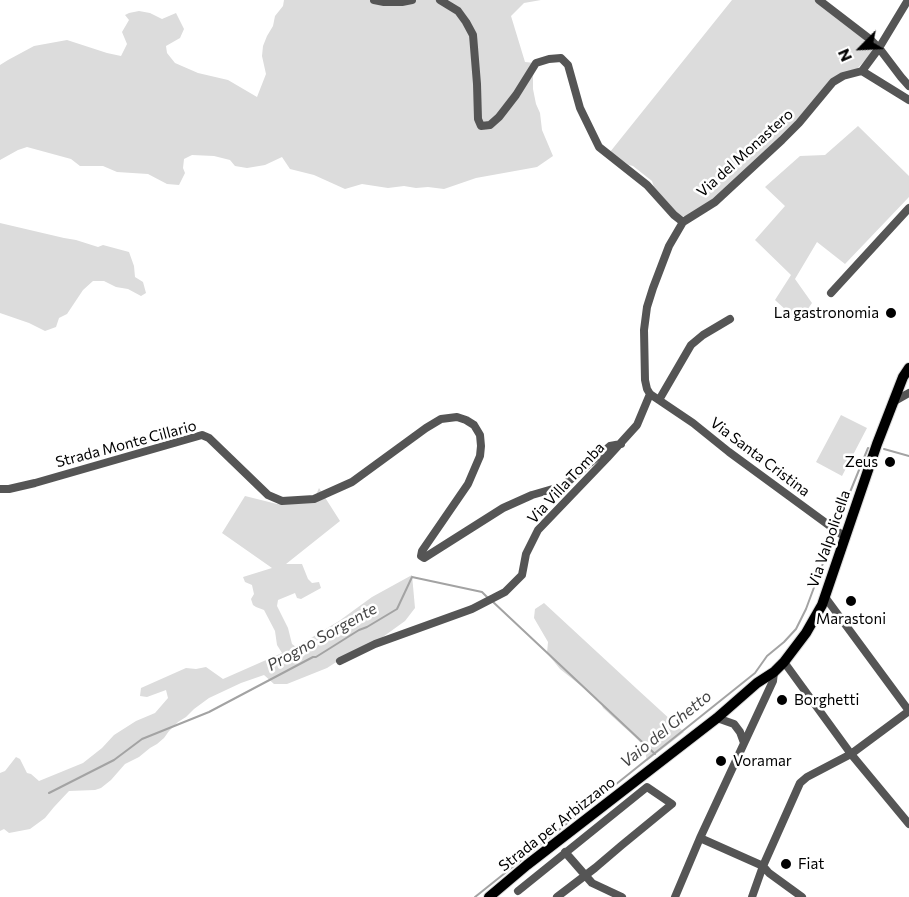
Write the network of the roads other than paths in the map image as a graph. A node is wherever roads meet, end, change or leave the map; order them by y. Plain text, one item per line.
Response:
1 (374, 0) edge
2 (412, 0) edge
3 (440, 0) edge
4 (819, 0) edge
5 (908, 0) edge
6 (879, 48) junction
7 (862, 71) junction
8 (909, 86) edge
9 (909, 100) edge
10 (909, 208) edge
11 (683, 222) junction
12 (831, 293) dead end
13 (730, 320) dead end
14 (909, 368) edge
15 (649, 392) junction
16 (909, 393) edge
17 (658, 400) junction
18 (892, 402) junction
19 (621, 444) junction
20 (0, 489) edge
21 (845, 537) junction
22 (825, 597) junction
23 (340, 661) dead end
24 (784, 662) junction
25 (774, 672) junction
26 (909, 711) edge
27 (717, 718) junction
28 (744, 742) junction
29 (851, 754) junction
30 (909, 824) edge
31 (700, 838) junction
32 (566, 852) junction
33 (763, 866) junction
34 (585, 875) junction
35 (518, 891) dead end
36 (616, 896) edge
37 (489, 897) edge
38 (557, 897) edge
39 (675, 897) edge
40 (752, 897) edge
41 (802, 897) edge

1 - 2 street
3 - 11 street
4 - 6 street
5 - 6 street
6 - 7 street
6 - 8 street
7 - 9 street
7 - 11 street, Via del Monastero
10 - 12 street
11 - 15 street, Via del Monastero
13 - 17 street
14 - 18 main road, Via Valpolicella
15 - 17 street, Via Santa Cristina
15 - 19 street, Via Villa Tomba
16 - 18 street
17 - 21 street, Via Santa Cristina
18 - 21 main road, Via Valpolicella
19 - 20 street, Strada Monte Cillario
19 - 23 street, Via Villa Tomba
21 - 22 main road, Via Valpolicella
22 - 24 main road, Via Valpolicella
22 - 26 street
24 - 25 main road, Strada per Arbizzano
24 - 29 street
25 - 27 main road, Strada per Arbizzano
25 - 28 street
26 - 29 street
27 - 28 street
27 - 37 main road, Strada per Arbizzano
28 - 31 street
29 - 30 street
29 - 33 street
31 - 33 street
31 - 39 street
32 - 34 street
32 - 34 street
32 - 35 street
33 - 40 street
33 - 41 street
34 - 36 street
34 - 38 street

